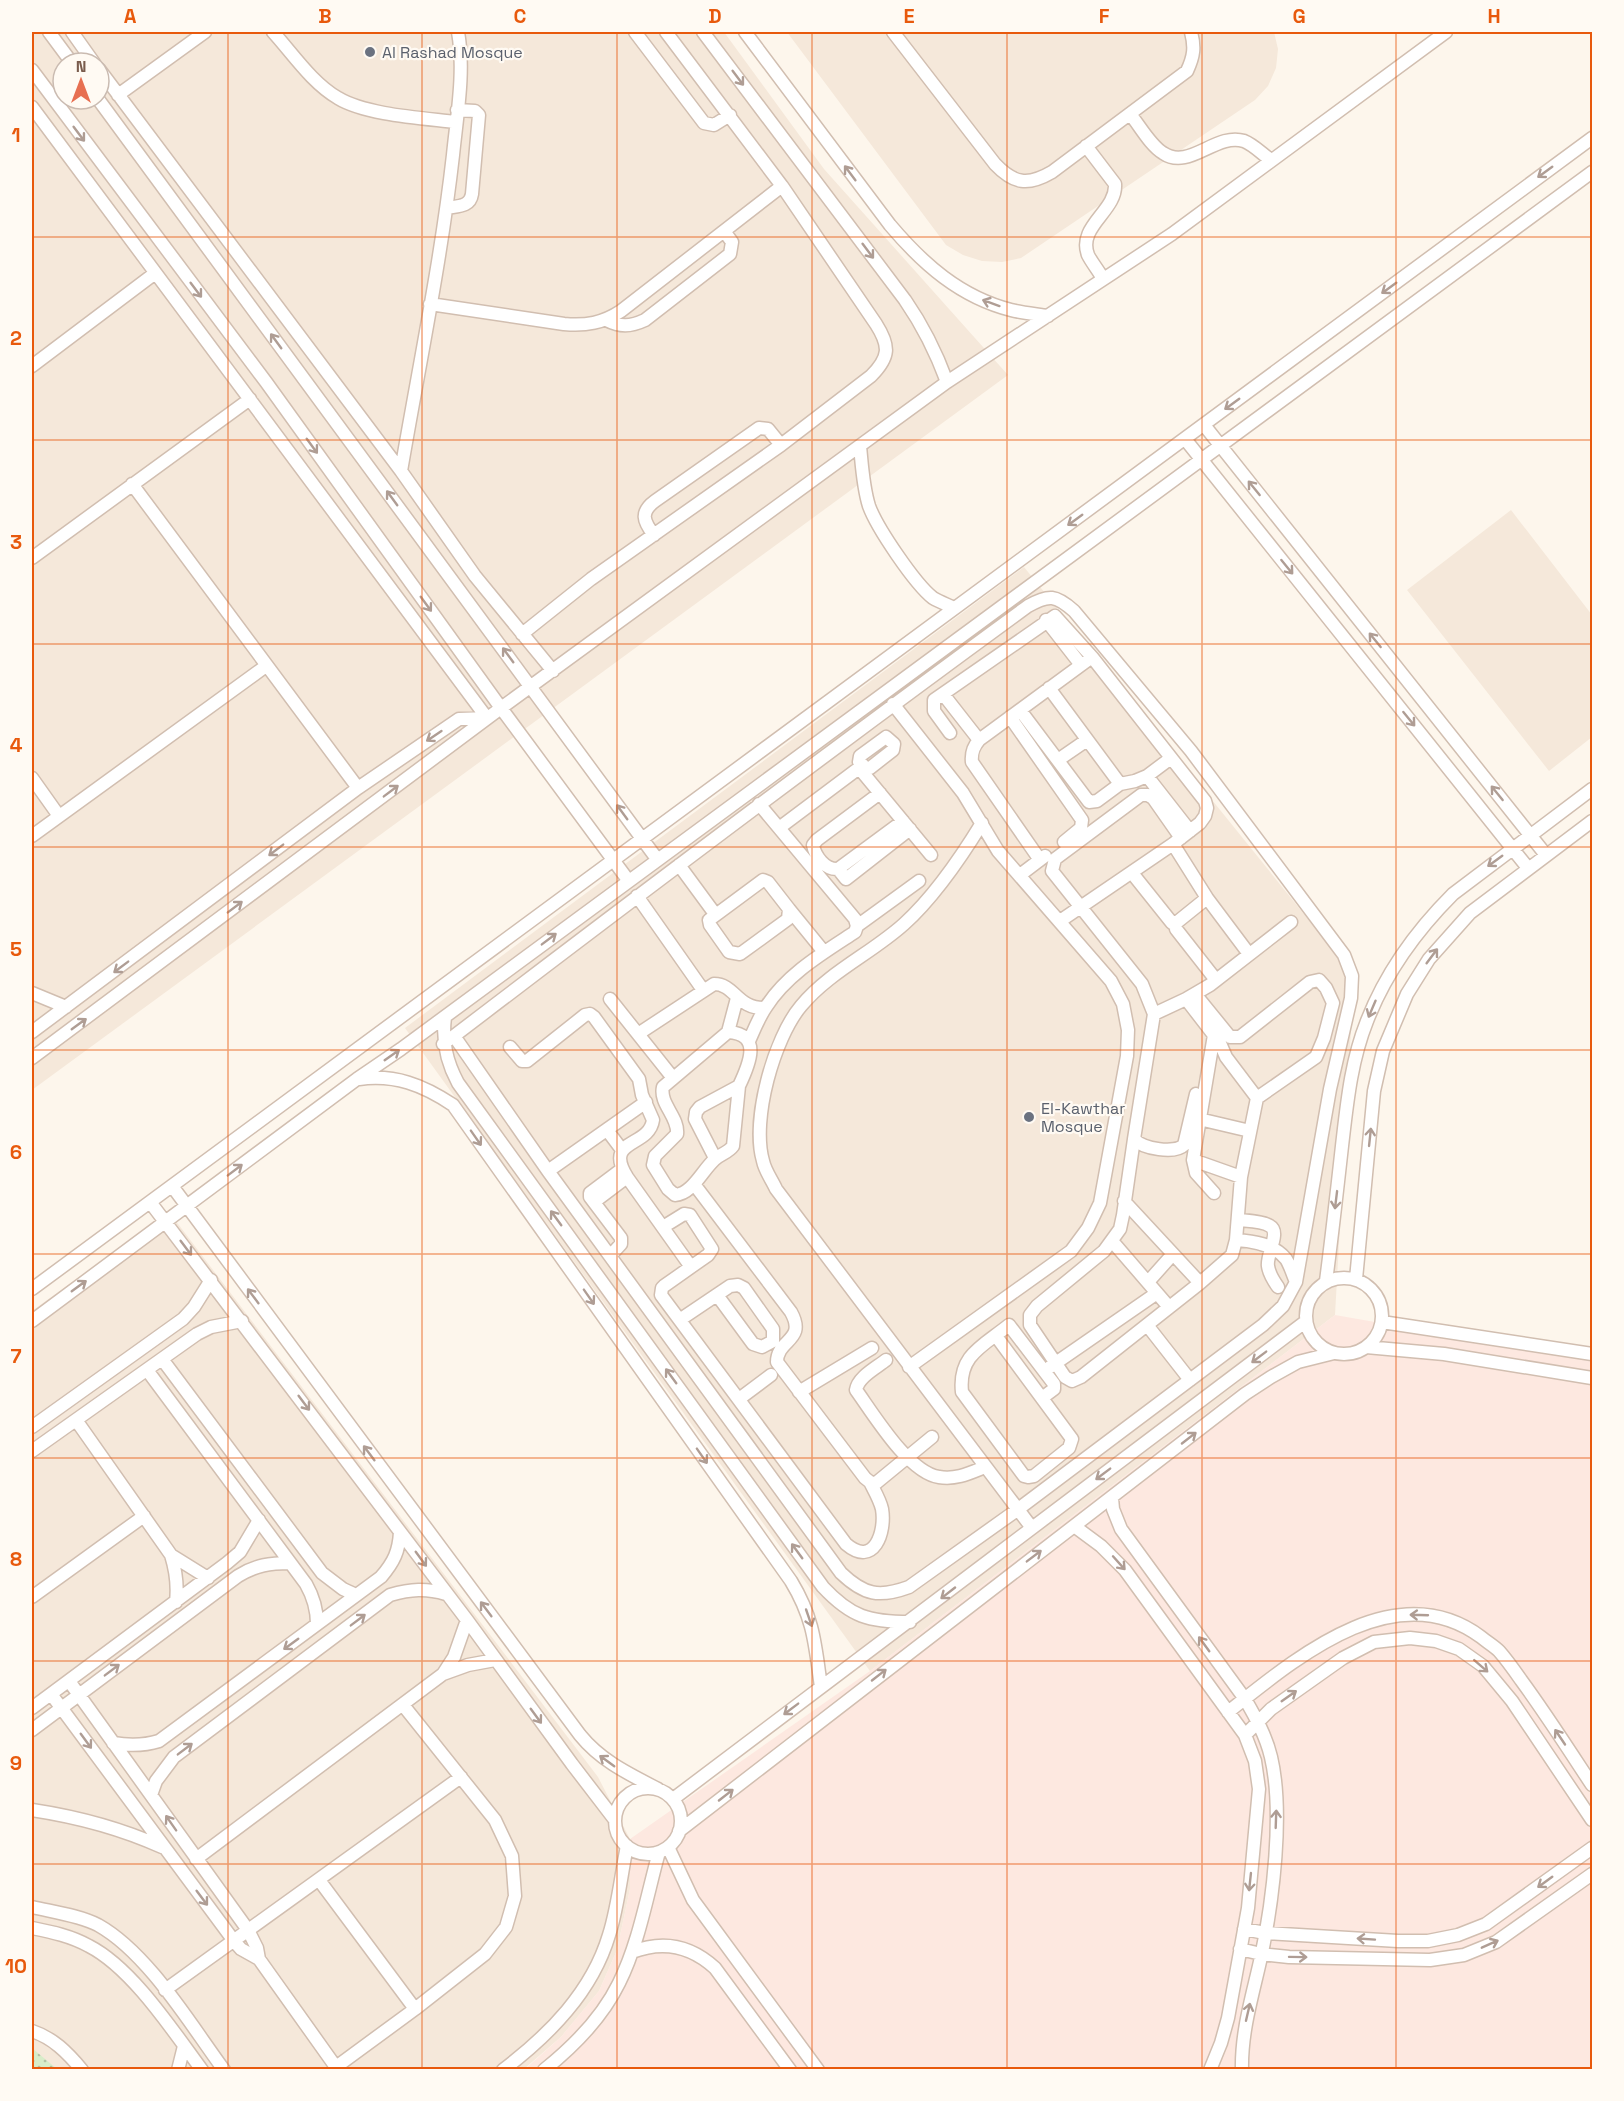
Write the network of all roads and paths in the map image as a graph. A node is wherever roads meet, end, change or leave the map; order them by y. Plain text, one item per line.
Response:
1 (49, 32) edge
2 (72, 32) edge
3 (205, 32) edge
4 (273, 32) edge
5 (458, 32) edge
6 (635, 32) edge
7 (666, 32) edge
8 (703, 32) edge
9 (745, 32) edge
10 (893, 32) edge
11 (1191, 32) edge
12 (1446, 32) edge
13 (63, 51) edge
14 (85, 51) edge
15 (32, 70) edge
16 (111, 85) edge
17 (118, 95) junction
18 (32, 107) edge
19 (107, 111) edge
20 (1130, 114) junction
21 (730, 115) junction
22 (457, 116) junction
23 (1593, 138) edge
24 (1086, 146) junction
25 (1270, 160) junction
26 (1593, 172) edge
27 (782, 186) junction
28 (447, 208) junction
29 (724, 231) junction
30 (154, 274) junction
31 (1103, 279) junction
32 (430, 304) junction
33 (1048, 316) junction
34 (606, 320) junction
35 (33, 361) edge
36 (947, 382) junction
37 (250, 399) junction
38 (1204, 425) junction
39 (1185, 439) junction
40 (781, 445) junction
41 (1220, 445) junction
42 (860, 446) junction
43 (1202, 460) junction
44 (401, 471) junction
45 (132, 484) junction
46 (654, 535) junction
47 (32, 558) edge
48 (954, 608) junction
49 (522, 634) junction
50 (1086, 661) junction
51 (266, 666) junction
52 (553, 671) junction
53 (531, 687) junction
54 (1049, 688) junction
55 (943, 694) junction
56 (893, 704) junction
57 (501, 708) junction
58 (1015, 713) junction
59 (487, 718) junction
60 (950, 733) dead end
61 (979, 740) junction
62 (1087, 740) junction
63 (1171, 758) junction
64 (1058, 760) junction
65 (1147, 776) junction
66 (32, 778) edge
67 (1120, 784) junction
68 (358, 788) junction
69 (1593, 789) edge
70 (880, 793) junction
71 (759, 804) junction
72 (59, 816) junction
73 (1593, 820) edge
74 (982, 823) junction
75 (906, 825) junction
76 (779, 828) junction
77 (1530, 835) junction
78 (32, 836) edge
79 (641, 838) junction
80 (1182, 838) junction
81 (1512, 849) junction
82 (931, 855) dead end
83 (1546, 855) junction
84 (613, 860) junction
85 (657, 860) junction
86 (1040, 860) junction
87 (679, 866) junction
88 (1528, 868) junction
89 (1020, 875) junction
90 (1129, 875) junction
91 (628, 880) junction
92 (920, 881) dead end
93 (637, 896) junction
94 (1207, 898) junction
95 (1081, 907) junction
96 (789, 909) junction
97 (715, 914) junction
98 (1060, 921) junction
99 (1292, 922) dead end
100 (857, 926) junction
101 (824, 952) junction
102 (1249, 954) junction
103 (1213, 982) junction
104 (703, 990) junction
105 (32, 993) edge
106 (1190, 996) junction
107 (737, 998) junction
108 (610, 999) dead end
109 (66, 1007) junction
110 (765, 1008) junction
111 (1154, 1014) junction
112 (445, 1017) junction
113 (32, 1032) edge
114 (728, 1032) junction
115 (638, 1034) junction
116 (1214, 1035) junction
117 (454, 1036) junction
118 (749, 1041) junction
119 (444, 1044) junction
120 (510, 1047) dead end
121 (32, 1058) edge
122 (673, 1077) junction
123 (357, 1079) junction
124 (739, 1086) junction
125 (467, 1094) junction
126 (1196, 1094) dead end
127 (1257, 1098) junction
128 (646, 1102) junction
129 (453, 1105) junction
130 (695, 1119) junction
131 (1199, 1119) junction
132 (678, 1128) junction
133 (607, 1130) junction
134 (1250, 1131) junction
135 (1134, 1139) junction
136 (622, 1150) junction
137 (715, 1158) junction
138 (1192, 1160) junction
139 (548, 1171) junction
140 (624, 1173) junction
141 (1241, 1177) junction
142 (694, 1184) junction
143 (172, 1186) junction
144 (1214, 1193) dead end
145 (1124, 1201) junction
146 (150, 1202) junction
147 (186, 1207) junction
148 (1238, 1220) junction
149 (166, 1222) junction
150 (663, 1227) junction
151 (1236, 1240) junction
152 (1113, 1241) junction
153 (1271, 1248) junction
154 (1173, 1254) junction
155 (610, 1256) junction
156 (691, 1267) junction
157 (1356, 1279) junction
158 (211, 1280) junction
159 (1326, 1281) junction
160 (1148, 1282) junction
161 (1296, 1282) junction
162 (1200, 1283) junction
163 (1278, 1287) dead end
164 (32, 1289) edge
165 (1157, 1293) junction
166 (717, 1295) junction
167 (1169, 1307) junction
168 (681, 1319) junction
169 (32, 1321) edge
170 (242, 1321) junction
171 (1305, 1322) junction
172 (1382, 1322) junction
173 (1147, 1325) junction
174 (996, 1335) junction
175 (1366, 1347) junction
176 (872, 1348) dead end
177 (1334, 1353) junction
178 (1593, 1354) edge
179 (162, 1359) junction
180 (886, 1360) dead end
181 (1056, 1363) junction
182 (909, 1367) junction
183 (147, 1370) junction
184 (1044, 1371) junction
185 (771, 1376) dead end
186 (1593, 1378) edge
187 (1190, 1380) junction
188 (799, 1392) junction
189 (1042, 1398) junction
190 (740, 1399) junction
191 (76, 1420) junction
192 (32, 1427) edge
193 (932, 1437) dead end
194 (32, 1452) edge
195 (907, 1458) junction
196 (985, 1467) junction
197 (870, 1482) junction
198 (1112, 1498) junction
199 (1017, 1510) junction
200 (144, 1516) junction
201 (259, 1520) junction
202 (1074, 1526) junction
203 (1032, 1528) junction
204 (400, 1532) junction
205 (171, 1555) junction
206 (290, 1563) junction
207 (322, 1573) junction
208 (208, 1578) junction
209 (306, 1584) junction
210 (446, 1594) junction
211 (356, 1595) junction
212 (32, 1597) edge
213 (176, 1602) junction
214 (467, 1620) junction
215 (910, 1622) junction
216 (317, 1624) junction
217 (495, 1660) junction
218 (443, 1674) junction
219 (247, 1676) junction
220 (69, 1681) junction
221 (821, 1687) junction
222 (259, 1693) junction
223 (51, 1694) junction
224 (78, 1695) junction
225 (1245, 1699) junction
226 (403, 1705) junction
227 (32, 1708) edge
228 (61, 1708) junction
229 (1228, 1712) junction
230 (1258, 1722) junction
231 (32, 1730) edge
232 (1245, 1735) junction
233 (113, 1743) junction
234 (461, 1777) junction
235 (1593, 1785) edge
236 (658, 1789) junction
237 (151, 1795) junction
238 (673, 1799) junction
239 (32, 1810) edge
240 (1593, 1820) edge
241 (615, 1821) junction
242 (679, 1831) junction
243 (627, 1845) junction
244 (165, 1848) junction
245 (1593, 1848) edge
246 (663, 1849) junction
247 (196, 1859) junction
248 (1593, 1874) edge
249 (319, 1880) junction
250 (32, 1907) edge
251 (32, 1928) edge
252 (1244, 1929) junction
253 (248, 1930) junction
254 (1265, 1933) junction
255 (234, 1941) junction
256 (1240, 1949) junction
257 (632, 1952) junction
258 (1261, 1954) junction
259 (259, 1959) junction
260 (165, 1990) junction
261 (415, 2009) junction
262 (32, 2031) edge
263 (184, 2046) junction
264 (337, 2068) edge
265 (82, 2070) edge
266 (178, 2070) edge
267 (202, 2070) edge
268 (224, 2070) edge
269 (503, 2070) edge
270 (544, 2070) edge
271 (790, 2070) edge
272 (818, 2070) edge
273 (1210, 2070) edge
274 (1242, 2070) edge

1 - 13 street
2 - 14 street
3 - 17 street
4 - 22 street
5 - 22 street
6 - 21 street
7 - 21 street
8 -> 36 street
33 -> 9 street
10 - 24 street
11 - 20 street
12 - 25 street
15 -> 57 street
16 - 17 street
17 - 44 street
18 - 30 street
53 -> 19 street
20 - 24 street
20 - 25 street
21 - 27 street
22 - 28 street
22 - 28 street
23 -> 38 street
24 - 31 street
25 - 31 street
26 - 41 street
27 - 29 street
27 - 40 street
28 - 32 street
29 - 34 street
29 - 34 street
30 - 35 street
30 - 37 street
31 - 33 street
32 - 34 street
32 - 44 street
33 - 36 street
36 - 42 street
37 - 45 street
37 - 59 street
38 - 39 street
38 - 41 street
39 - 43 street
39 -> 48 street
40 - 46 street
40 - 46 street
41 - 43 street
77 -> 41 street
42 - 48 street
42 - 52 street
43 -> 81 street
43 - 85 street
44 - 49 street
45 - 47 street
45 - 51 street
46 - 49 street
48 - 79 street
49 - 52 street
50 - 54 street
50 - 55 street
50 - 63 street
51 - 68 street
51 - 72 street
52 - 53 street
53 - 57 street
79 -> 53 street
54 - 58 street
54 - 62 street
55 - 60 street
55 - 61 street
56 - 71 street
56 - 74 street
56 - 161 street
57 - 59 street
57 - 84 street
58 - 61 street
58 - 64 street
58 - 86 street
59 -> 68 street
121 -> 59 street
61 - 86 street
62 - 64 street
62 - 67 street
63 - 65 street
63 - 80 street
64 - 67 street
65 - 67 street
65 - 80 street
66 - 72 street
68 -> 109 street
69 - 77 street
70 - 75 street
70 - 75 street
70 - 76 street
71 - 76 street
71 - 87 street
72 - 78 street
73 - 83 street
74 - 89 street
74 - 182 street
75 - 82 street
76 - 100 street
77 - 81 street
77 - 83 street
79 - 84 street
79 - 85 street
80 - 90 street
80 - 94 street
80 - 95 street
81 - 88 street
81 -> 159 street
83 - 88 street
84 - 91 street
84 - 143 street
85 - 91 street
86 - 89 street
87 - 93 street
87 - 97 street
157 -> 88 street
89 - 98 street
90 - 94 street
90 - 95 street
90 - 103 street
112 -> 91 street
92 - 100 street
93 - 104 street
93 - 117 street
94 - 102 street
95 - 98 street
95 - 111 street
96 - 97 street
96 - 97 street
96 - 101 street
98 - 182 street
99 - 102 street
100 - 101 street
101 - 110 street
102 - 103 street
103 - 106 street
104 - 107 street
104 - 115 street
105 - 109 street
106 - 111 street
106 - 116 street
106 - 127 street
107 - 110 street
107 - 114 street
108 - 115 street
109 - 113 street
110 - 118 street
111 - 135 street
112 - 119 street
123 -> 112 street
114 - 118 street
114 - 122 street
115 - 122 street
116 - 127 street
116 - 131 street
117 - 119 street
117 - 139 street
118 - 124 street
119 - 125 street
120 - 128 street
122 - 132 street
123 - 129 street
147 -> 123 street
124 - 130 street
124 - 137 street
125 - 129 street
215 -> 125 street
126 - 135 street
127 - 134 street
128 - 133 street
128 - 136 street
129 -> 221 street
130 - 132 street
130 - 137 street
131 - 134 street
131 - 138 street
132 - 142 street
133 - 136 street
133 - 139 street
134 - 141 street
135 - 145 street
136 - 140 street
137 - 142 street
138 - 141 street
138 - 144 street
139 - 155 street
140 - 150 street
140 - 155 street
141 - 148 street
142 - 188 street
143 - 146 street
143 - 147 street
145 - 152 street
145 - 154 street
146 - 149 street
146 - 164 street
147 - 149 street
236 -> 147 street
148 - 151 street
148 - 153 street
149 -> 158 street
169 -> 149 street
150 - 156 street
150 - 156 street
151 - 153 street
151 - 162 street
152 - 160 street
152 - 181 street
153 - 161 street
153 - 163 street
154 - 160 street
154 - 162 street
155 - 199 street
156 - 168 street
157 - 159 street
157 - 172 street
158 - 170 street
158 - 192 street
159 - 171 street
160 - 165 street
161 - 187 street
162 - 167 street
165 - 167 street
165 - 181 street
166 - 166 street
166 - 168 street
167 - 173 street
168 - 190 street
170 - 179 street
170 -> 204 street
171 - 177 street
171 -> 203 street
172 - 175 street
172 - 178 street
173 - 181 street
173 - 187 street
174 - 184 street
174 - 189 street
174 - 189 street
175 - 177 street
175 - 186 street
176 - 188 street
198 -> 177 street
179 - 183 street
179 - 207 street
180 - 195 street
181 - 184 street
182 - 196 street
183 - 191 street
183 - 201 street
184 - 189 street
185 - 190 street
187 - 199 street
188 - 197 street
190 - 197 street
191 - 194 street
191 - 200 street
193 - 195 street
195 - 196 street
195 - 197 street
196 - 199 street
198 - 202 street
225 -> 198 street
199 - 203 street
200 - 205 street
200 - 212 street
201 - 206 street
201 - 208 street
202 -> 229 street
242 -> 202 street
203 -> 215 street
204 -> 210 street
204 - 211 street
205 - 208 street
205 - 213 street
206 - 209 street
224 -> 206 street
207 - 209 street
207 - 211 street
208 - 213 street
209 - 216 street
210 - 214 street
222 -> 210 street
211 - 216 street
213 - 220 street
214 - 217 street
214 - 218 street
215 - 221 street
216 -> 219 street
217 - 218 street
217 -> 241 street
218 - 226 street
219 - 222 street
219 - 233 street
220 - 223 street
220 - 224 street
221 -> 238 street
237 -> 222 street
223 - 227 street
223 - 228 street
224 - 228 street
224 - 233 street
225 - 229 street
225 - 230 street
235 -> 225 street
226 - 234 street
226 - 247 street
228 - 231 street
228 -> 244 street
229 - 232 street
230 - 232 street
230 -> 240 street
254 -> 230 street
232 -> 252 street
233 - 237 street
234 - 249 street
234 - 261 street
236 - 238 street
236 - 241 street
247 -> 237 street
238 - 242 street
239 - 244 street
241 - 243 street
242 - 246 street
243 - 246 street
243 - 269 street
244 -> 255 street
245 -> 254 street
246 - 257 street
246 - 272 street
247 - 253 street
258 -> 248 street
249 - 253 street
249 - 261 street
250 - 260 street
251 - 263 street
252 - 254 street
252 - 256 street
253 - 255 street
253 - 259 street
254 - 258 street
255 - 259 street
255 - 260 street
256 - 258 street
256 - 273 street
257 - 270 street
257 - 271 street
274 -> 258 street
259 - 264 street
260 - 268 street
261 - 264 street
262 - 265 street
263 - 266 street
263 - 267 street

